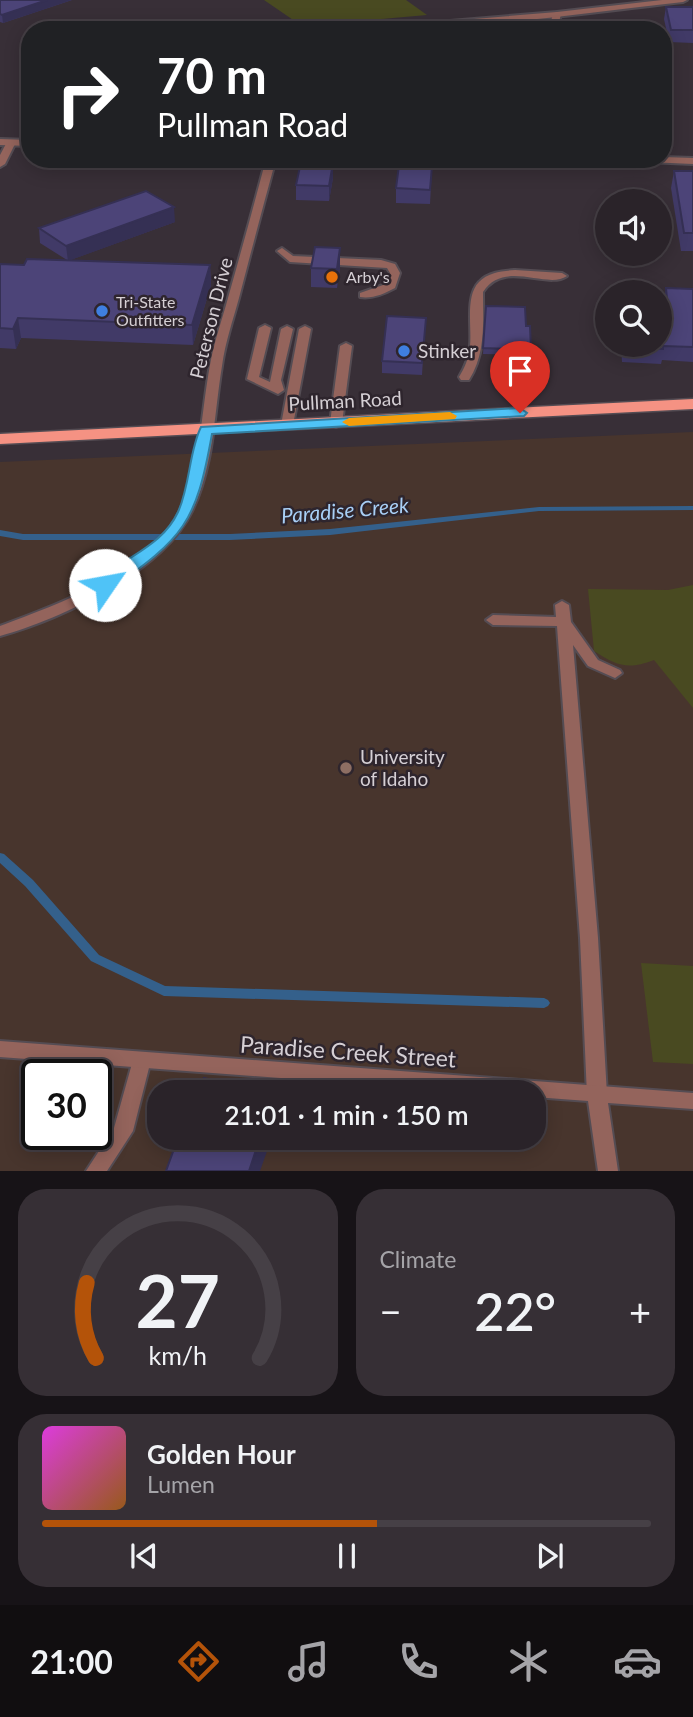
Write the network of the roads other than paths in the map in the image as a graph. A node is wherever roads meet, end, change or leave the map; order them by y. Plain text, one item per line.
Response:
1 (683, 0) edge
2 (557, 14) junction
3 (473, 21) edge
4 (555, 21) edge
5 (0, 142) edge
6 (11, 142) junction
7 (21, 143) edge
8 (672, 160) edge
9 (693, 160) edge
10 (0, 164) edge
11 (269, 168) edge
12 (282, 251) dead end
13 (562, 276) dead end
14 (364, 295) dead end
15 (265, 328) dead end
16 (287, 329) dead end
17 (305, 330) dead end
18 (346, 346) dead end
19 (465, 377) dead end
20 (693, 404) edge
21 (336, 423) junction
22 (287, 425) junction
23 (206, 430) junction
24 (0, 439) edge
25 (562, 613) junction
26 (493, 620) dead end
27 (0, 631) edge
28 (615, 673) dead end
29 (0, 1049) edge
30 (142, 1060) junction
31 (597, 1095) junction
32 (693, 1101) edge
33 (96, 1171) edge
34 (608, 1171) edge

1 - 2 street
2 - 3 street
2 - 4 street
5 - 6 street
6 - 7 street
6 - 10 street
8 - 9 street
11 - 23 street, Peterson Drive
12 - 14 street
13 - 19 street
15 - 16 street
17 - 22 street
18 - 21 street
20 - 21 main road, Pullman Road
21 - 22 main road, Pullman Road
22 - 23 main road, Pullman Road
23 - 24 main road, Pullman Road
23 - 27 street, Peterson Drive
25 - 26 street
25 - 28 street
25 - 31 street
29 - 30 street, Paradise Creek Street
30 - 31 street, Paradise Creek Street
30 - 33 street
31 - 32 street, Paradise Creek Street
31 - 34 street

